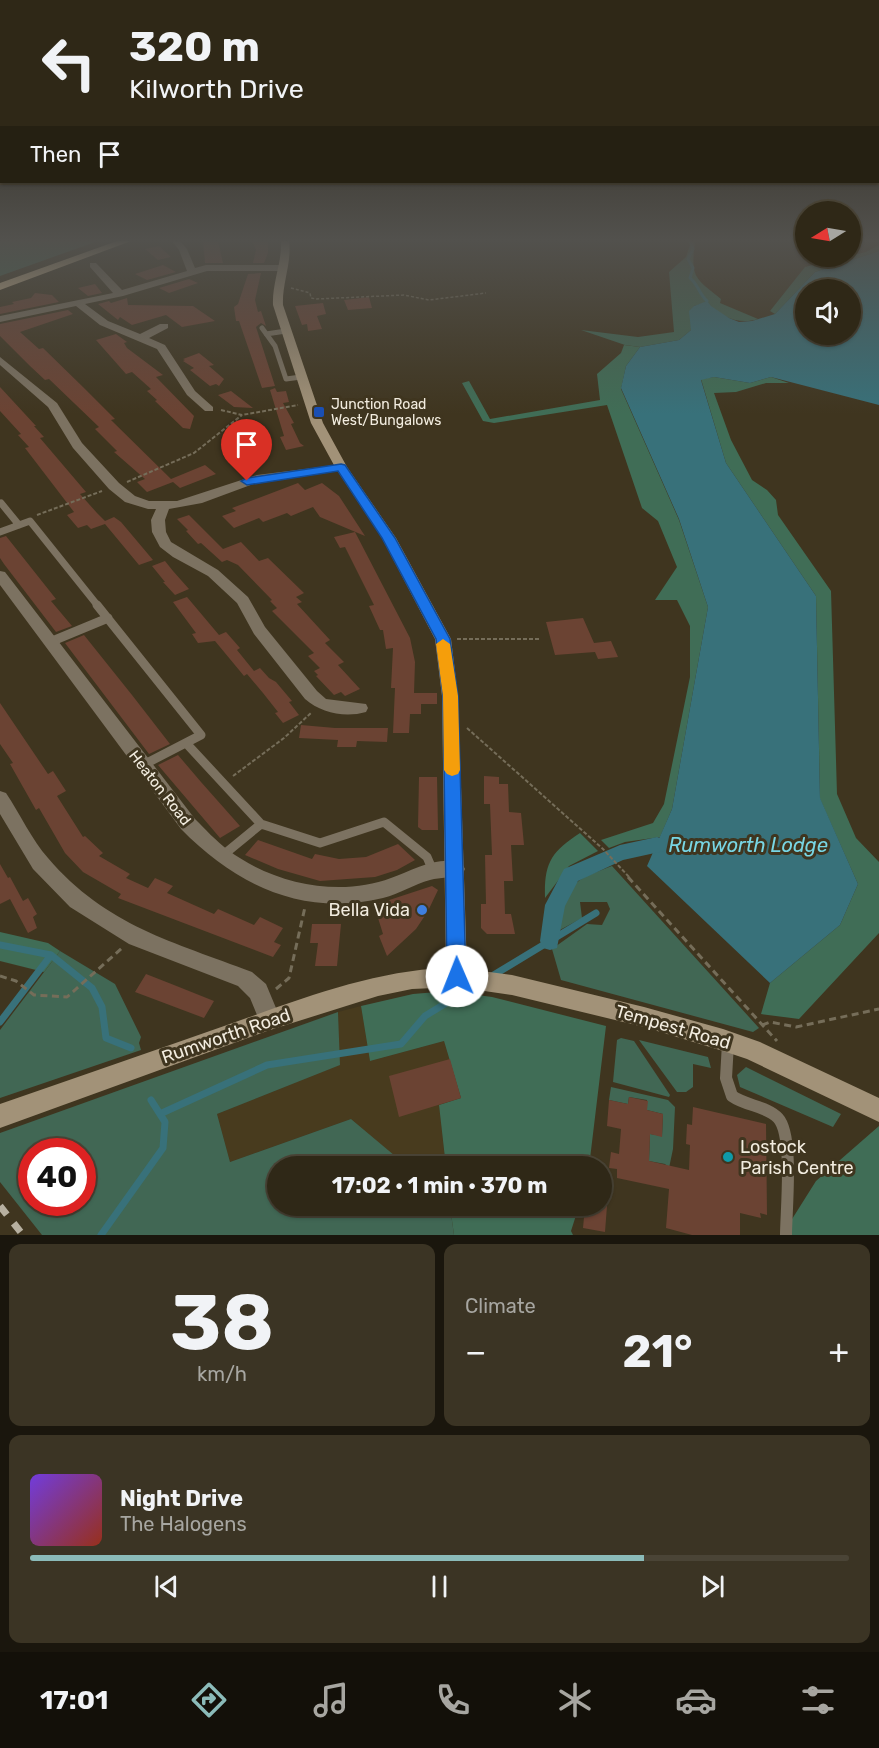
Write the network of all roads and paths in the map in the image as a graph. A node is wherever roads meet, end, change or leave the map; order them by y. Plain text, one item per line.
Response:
1 (98, 299) edge
2 (278, 299) edge
3 (422, 299) edge
4 (440, 299) edge
5 (78, 303) junction
6 (0, 319) edge
7 (164, 326) dead end
8 (286, 331) junction
9 (141, 338) junction
10 (0, 360) edge
11 (301, 377) junction
12 (309, 403) junction
13 (209, 409) joint
14 (243, 416) junction
15 (341, 467) junction
16 (114, 486) junction
17 (1, 503) edge
18 (164, 506) junction
19 (30, 521) junction
20 (19, 525) junction
21 (0, 532) edge
22 (0, 575) edge
23 (108, 618) junction
24 (443, 639) junction
25 (539, 639) dead end
26 (50, 642) junction
27 (321, 704) junction
28 (360, 708) dead end
29 (451, 714) junction
30 (186, 743) junction
31 (143, 765) junction
32 (223, 783) junction
33 (0, 798) edge
34 (7, 822) edge
35 (261, 824) junction
36 (222, 856) junction
37 (455, 869) junction
38 (433, 871) junction
39 (308, 893) junction
40 (136, 938) junction
41 (0, 976) edge
42 (457, 976) junction
43 (879, 1009) edge
44 (266, 1010) junction
45 (762, 1025) junction
46 (728, 1042) junction
47 (778, 1042) dead end
48 (879, 1110) edge
49 (0, 1116) edge
50 (786, 1235) edge

1 - 5 street
2 - 8 street
3 - 4 path
5 - 6 street
5 - 9 street
7 - 9 street
8 - 11 street
8 - 11 lane
9 - 13 street
10 - 16 street
11 - 12 street
12 - 14 path
12 - 15 street
13 - 14 path
14 - 16 path
15 - 18 street
15 - 24 street
16 - 18 street
16 - 19 path
17 - 20 lane
18 - 27 street
19 - 20 lane
19 - 23 lane
20 - 21 lane
22 - 26 street, Heaton Road
23 - 26 lane
23 - 30 lane
24 - 25 path
24 - 29 street
26 - 31 street, Heaton Road
27 - 28 street
27 - 32 path
29 - 37 street
29 - 45 path
30 - 31 lane
30 - 32 lane
31 - 36 street, Heaton Road
32 - 35 lane
33 - 34 street
34 - 40 street
35 - 36 lane
35 - 38 lane
36 - 39 street, Heaton Road
37 - 38 street, Heaton Road
37 - 42 street
38 - 39 street, Heaton Road
39 - 44 path
40 - 41 path
40 - 44 street
42 - 44 street, Rumworth Road
42 - 46 street, Tempest Road
43 - 45 path
44 - 49 street, Rumworth Road
45 - 47 path
46 - 48 street, Tempest Road
46 - 50 lane

